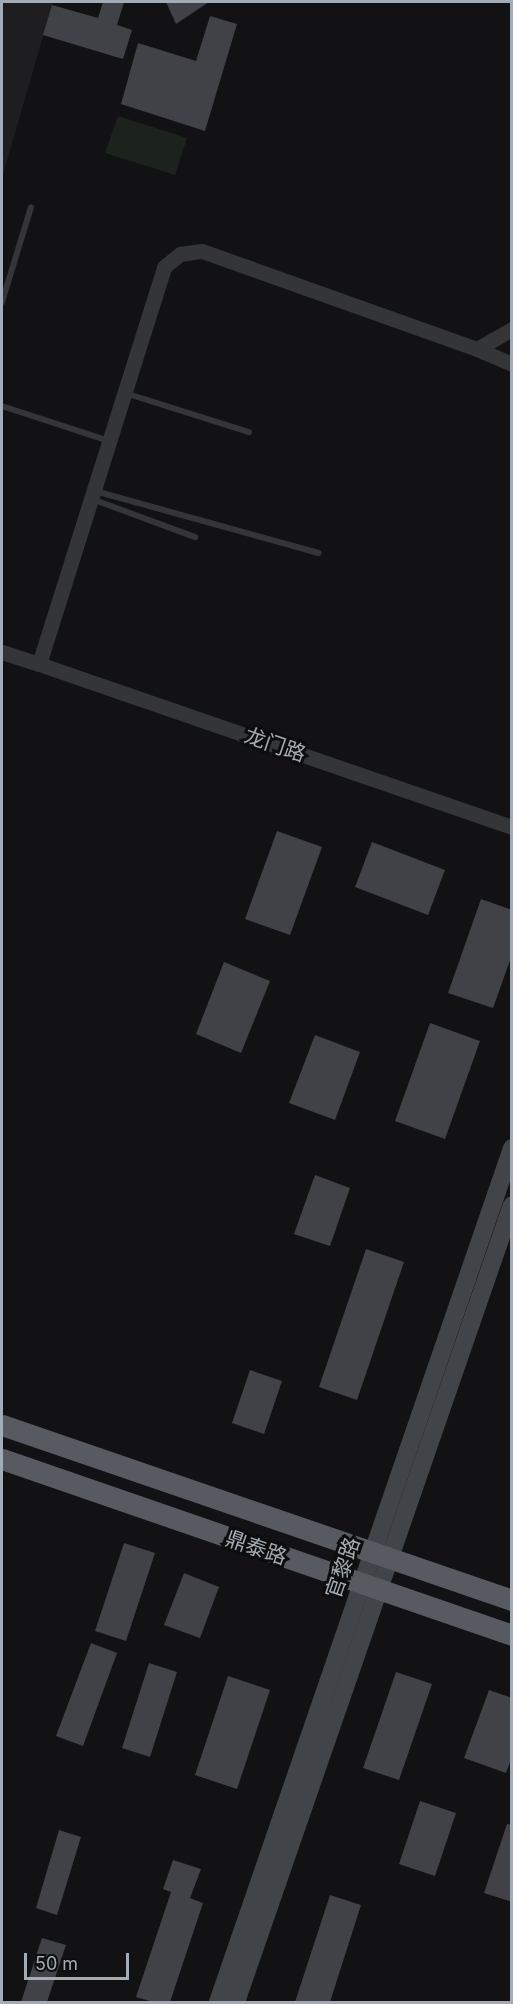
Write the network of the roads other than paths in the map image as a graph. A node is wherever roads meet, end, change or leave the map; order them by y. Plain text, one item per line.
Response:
1 (31, 207) dead end
2 (2, 302) edge
3 (512, 329) edge
4 (477, 349) junction
5 (512, 364) edge
6 (124, 393) junction
7 (2, 406) edge
8 (249, 432) dead end
9 (109, 441) junction
10 (93, 495) junction
11 (195, 537) dead end
12 (318, 552) dead end
13 (2, 652) edge
14 (39, 664) junction
15 (512, 827) edge
16 (512, 1148) edge
17 (512, 1205) edge
18 (2, 1425) edge
19 (2, 1459) edge
20 (380, 1555) junction
21 (369, 1587) junction
22 (512, 1600) edge
23 (512, 1635) edge
24 (218, 2002) edge
25 (236, 2002) edge

1 - 2 lane
3 - 4 street
4 - 5 street
4 - 6 street
6 - 8 lane
6 - 9 street
7 - 9 lane
9 - 10 street
10 - 11 lane
10 - 12 lane
10 - 14 street
13 - 14 street, 龙门路
14 - 15 street, 龙门路
16 - 20 main road, 官黎路
17 - 20 main road, 官黎路
18 - 20 highway, 鼎泰路
19 - 21 highway, 鼎泰路
20 - 21 main road, 官黎路
20 - 22 highway, 鼎泰路
21 - 23 highway, 鼎泰路
21 - 24 main road, 官黎路
21 - 25 main road, 官黎路

